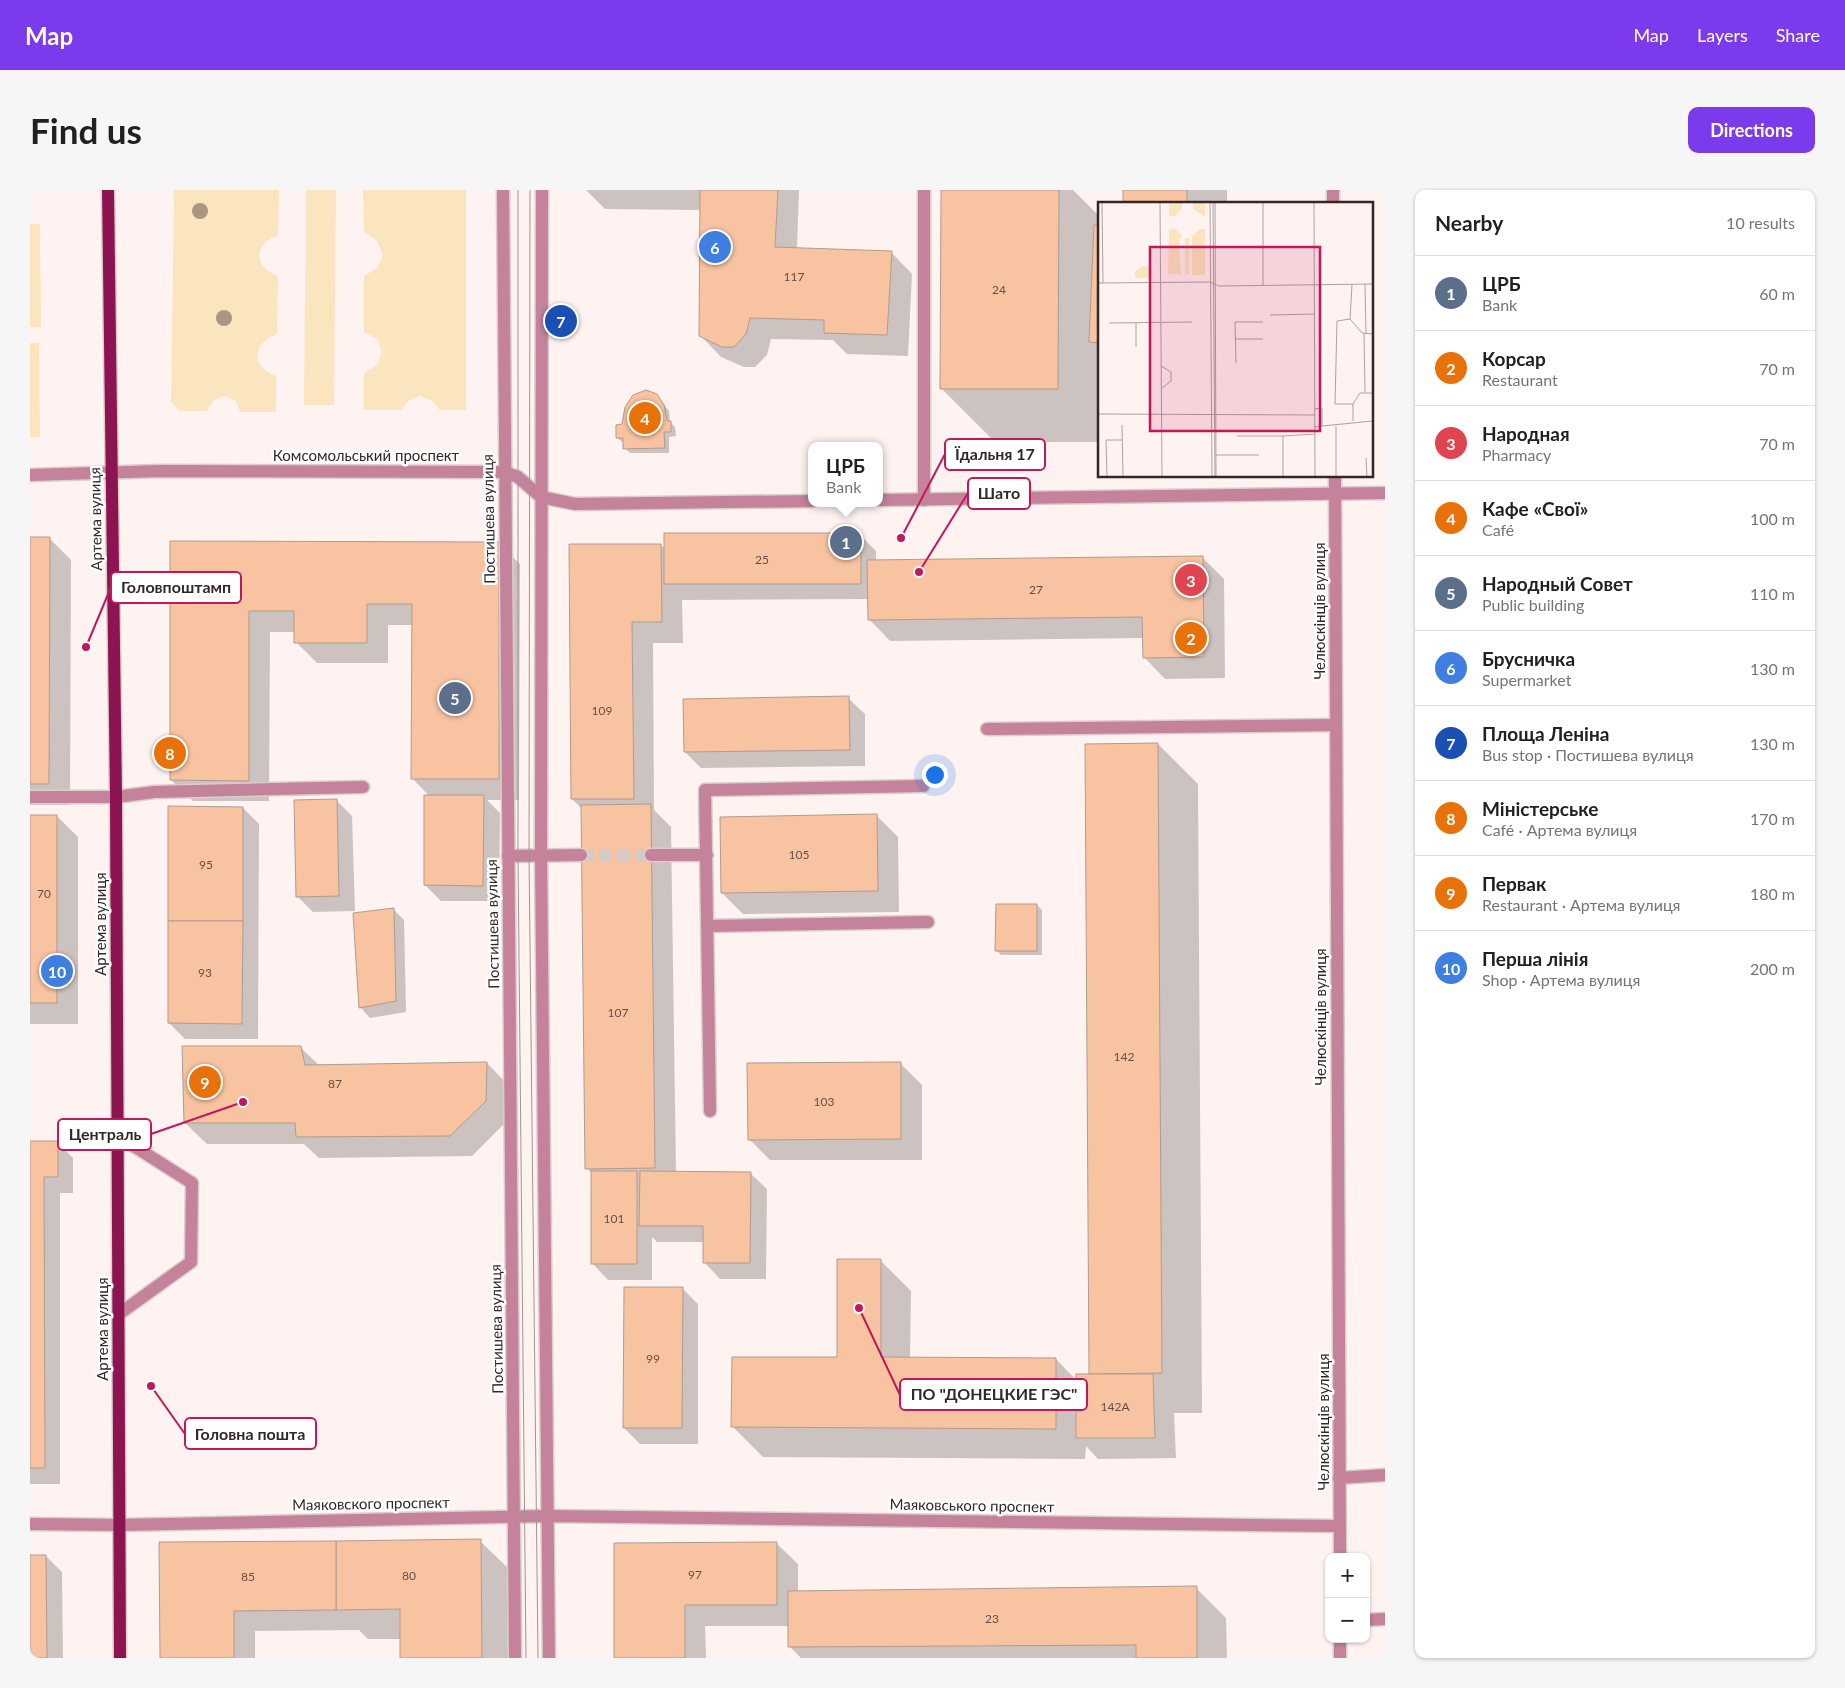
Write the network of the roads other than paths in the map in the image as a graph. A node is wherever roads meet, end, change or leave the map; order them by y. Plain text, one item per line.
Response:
1 (108, 190) edge
2 (503, 190) edge
3 (542, 190) edge
4 (924, 190) edge
5 (110, 472) junction
6 (504, 472) junction
7 (30, 475) edge
8 (1335, 478) edge
9 (1385, 493) edge
10 (1336, 494) junction
11 (541, 497) junction
12 (883, 500) edge
13 (924, 500) junction
14 (808, 501) edge
15 (1335, 725) junction
16 (987, 728) dead end
17 (924, 786) dead end
18 (363, 787) dead end
19 (30, 797) edge
20 (116, 797) junction
21 (541, 855) junction
22 (582, 855) tunnel mouth
23 (651, 855) tunnel mouth
24 (706, 855) junction
25 (508, 856) junction
26 (928, 922) dead end
27 (709, 926) junction
28 (710, 1111) dead end
29 (118, 1136) junction
30 (119, 1314) junction
31 (1385, 1475) edge
32 (1340, 1478) junction
33 (519, 1516) junction
34 (548, 1516) junction
35 (713, 1517) joint
36 (30, 1524) edge
37 (120, 1525) junction
38 (1340, 1526) junction
39 (1340, 1553) edge
40 (1385, 1619) edge
41 (1370, 1620) edge
42 (1340, 1643) edge
43 (120, 1658) edge
44 (515, 1658) edge
45 (549, 1658) edge
46 (1340, 1658) edge

1 - 5 main road, Артема вулиця
2 - 6 street, Постишева вулиця
3 - 11 street
4 - 13 street
5 - 6 street, Комсомольський проспект
5 - 7 street, Комсомольський проспект
5 - 20 main road, Артема вулиця
6 - 11 street, Комсомольський проспект
6 - 25 street, Постишева вулиця
8 - 10 street, Челюскінців вулиця
9 - 10 street
10 - 13 street
10 - 15 street, Челюскінців вулиця
11 - 14 street, Комсомольський проспект
11 - 21 street
12 - 13 street
15 - 16 street
15 - 32 street, Челюскінців вулиця
17 - 24 street
18 - 20 street
19 - 20 street
20 - 29 main road, Артема вулиця
21 - 22 street
21 - 25 street
21 - 34 street
23 - 24 street
24 - 27 street
25 - 33 street, Постишева вулиця
26 - 27 street
27 - 28 street
29 - 30 main road, Артема вулиця
29 - 30 street
30 - 37 main road, Артема вулиця
31 - 32 street
32 - 38 street, Челюскінців вулиця
33 - 34 street, Маяковского проспект
33 - 37 street, Маяковского проспект
33 - 44 street, Постишева вулиця
34 - 35 street, Маяковского проспект
34 - 45 street
35 - 38 street, Маяковського проспект
36 - 37 street, Маяковского проспект
37 - 43 main road, Артема вулиця
38 - 39 street, Челюскінців вулиця
40 - 41 street
42 - 46 street

